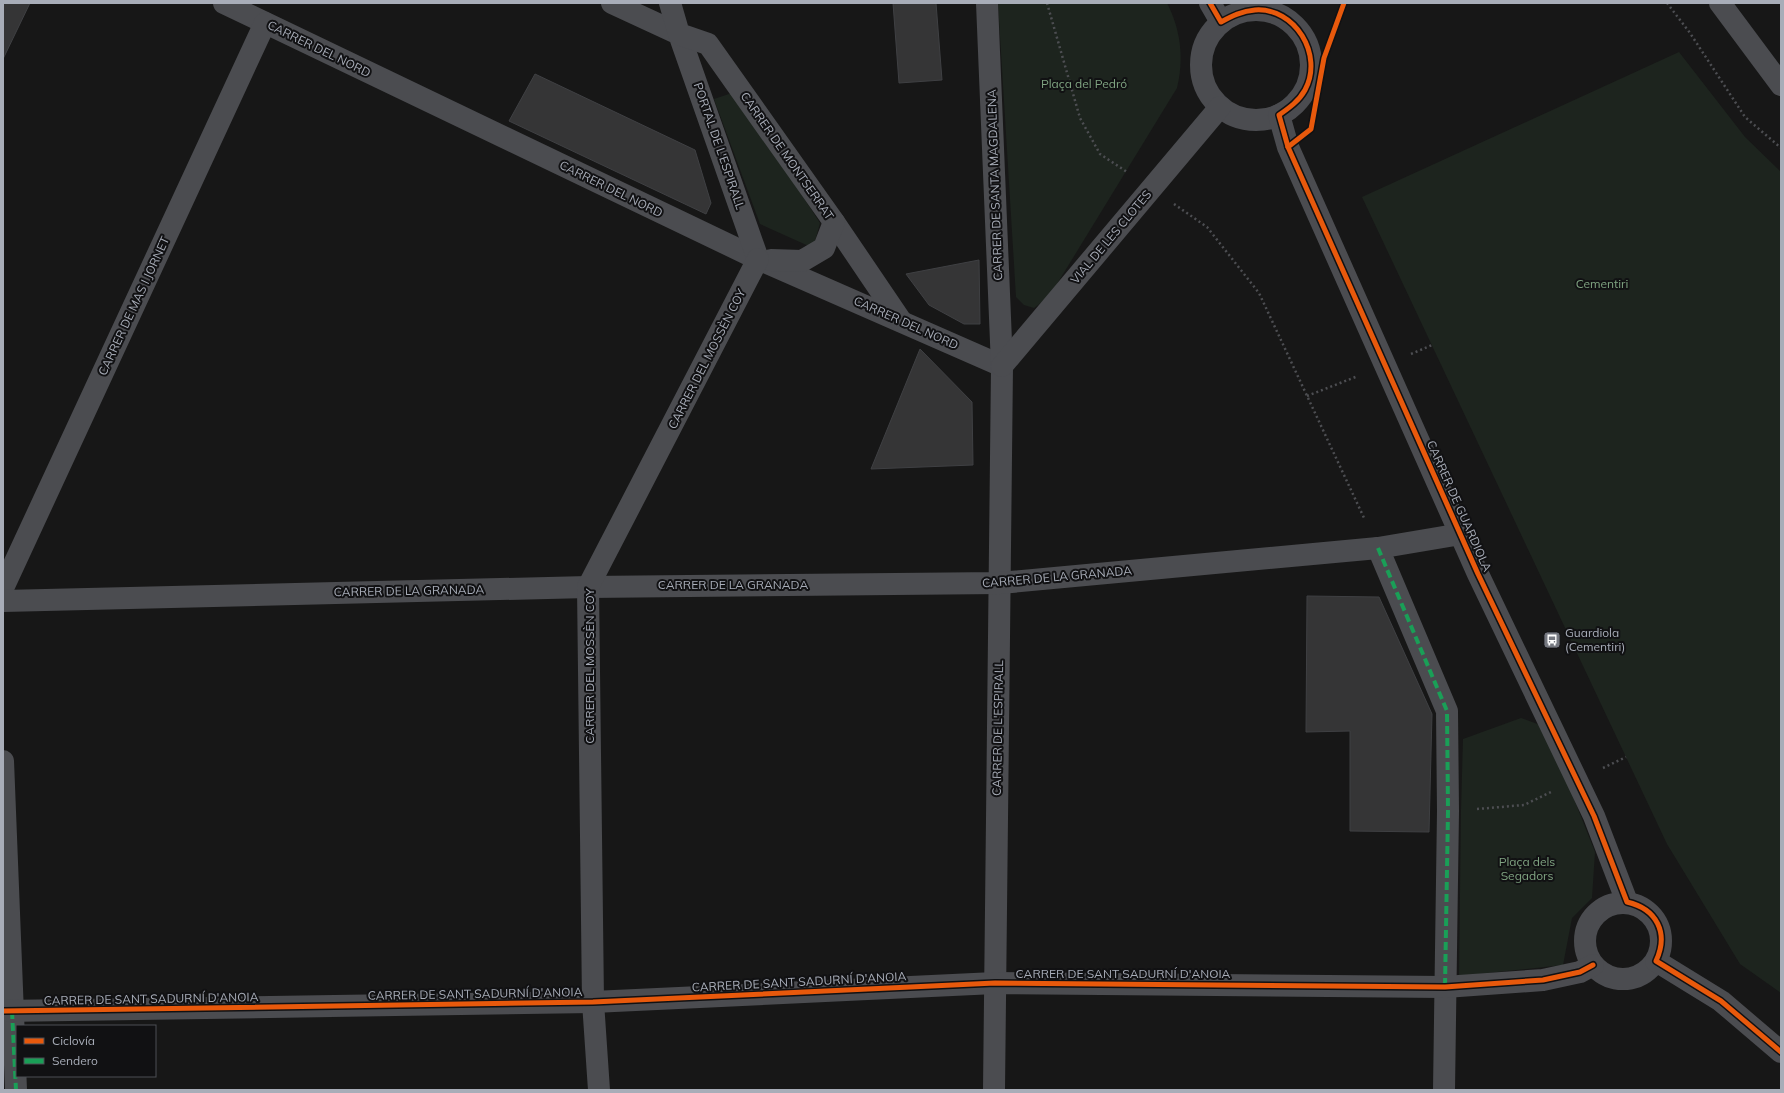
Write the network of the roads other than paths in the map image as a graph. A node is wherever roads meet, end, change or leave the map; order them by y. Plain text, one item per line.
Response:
1 (224, 3) edge
2 (612, 3) edge
3 (670, 3) edge
4 (987, 3) edge
5 (1210, 3) edge
6 (1720, 3) edge
7 (1279, 8) edge
8 (1221, 22) junction
9 (265, 23) junction
10 (679, 34) junction
11 (1781, 85) edge
12 (1220, 107) junction
13 (1279, 115) junction
14 (834, 222) junction
15 (758, 259) junction
16 (901, 321) junction
17 (1002, 366) junction
18 (1461, 534) junction
19 (1378, 548) junction
20 (1000, 583) junction
21 (588, 587) junction
22 (3, 588) edge
23 (3, 601) edge
24 (3, 761) edge
25 (1627, 902) junction
26 (1656, 961) junction
27 (1593, 965) junction
28 (995, 983) junction
29 (1445, 987) junction
30 (593, 1002) junction
31 (8, 1011) edge
32 (1781, 1052) edge
33 (16, 1090) edge
34 (599, 1090) edge
35 (994, 1090) edge
36 (1444, 1090) edge

1 - 9 street, CARRER DEL NORD
2 - 10 street, CARRER DE MONTSERRAT
3 - 10 street
4 - 17 street, CARRER DE SANTA MAGDALENA
5 - 8 street
6 - 11 street
7 - 8 street
7 - 13 street
8 - 12 street
9 - 15 street, CARRER DEL NORD
9 - 22 street, CARRER DE MAS I JORNET
10 - 14 street, CARRER DE MONTSERRAT
10 - 15 street, PORTAL DE L'ESPIRALL
12 - 13 street
12 - 17 street, VIAL DE LES CLOTES
13 - 18 street, CARRER DE GUARDIOLA
14 - 15 street
14 - 16 street, CARRER DE MONTSERRAT
15 - 16 street, CARRER DEL NORD
15 - 21 street, CARRER DEL MOSSÈN COY
16 - 17 street, CARRER DEL NORD
17 - 20 street, CARRER DE L'ESPIRALL
18 - 19 street, CARRER DE LA GRANADA
18 - 25 street, CARRER DE GUARDIOLA
19 - 20 street, CARRER DE LA GRANADA
19 - 29 street
20 - 21 street, CARRER DE LA GRANADA
20 - 28 street, CARRER DE L'ESPIRALL
21 - 23 street, CARRER DE LA GRANADA
21 - 30 street, CARRER DEL MOSSÈN COY
24 - 31 street
25 - 26 street
25 - 27 street
26 - 27 street
26 - 32 street
27 - 29 street, CARRER DE SANT SADURNÍ D'ANOIA
28 - 29 street, CARRER DE SANT SADURNÍ D'ANOIA
28 - 30 street, CARRER DE SANT SADURNÍ D'ANOIA
28 - 35 street, CARRER DE L'ESPIRALL
29 - 36 street
30 - 31 street, CARRER DE SANT SADURNÍ D'ANOIA
30 - 34 street, CARRER DEL MOSSÈN COY
31 - 33 street

